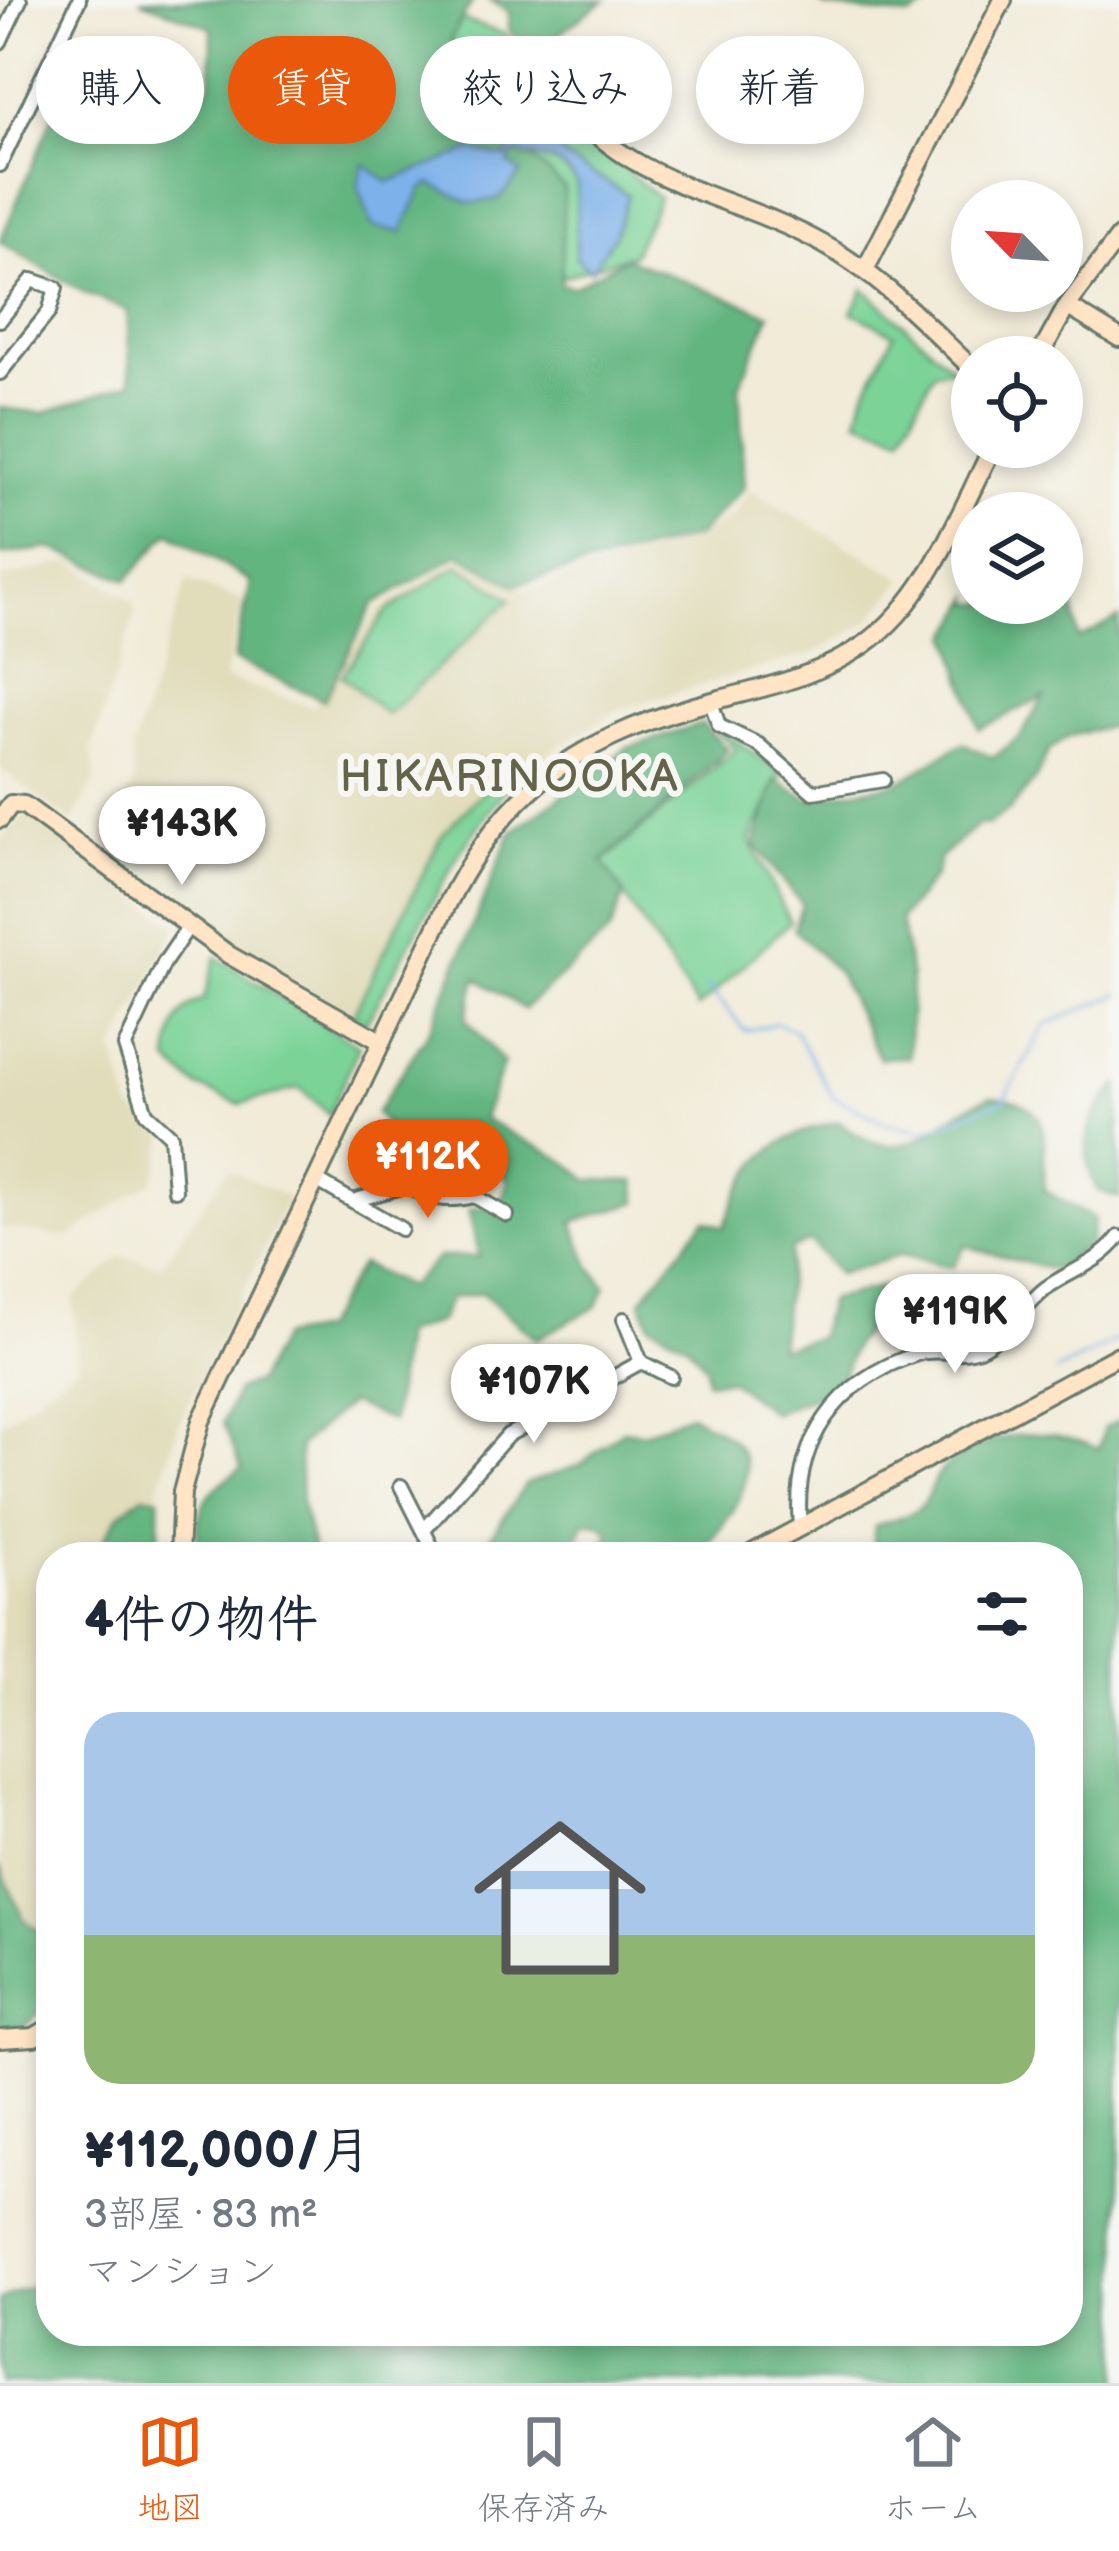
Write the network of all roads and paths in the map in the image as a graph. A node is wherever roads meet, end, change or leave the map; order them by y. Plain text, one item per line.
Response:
1 (20, 0) edge
2 (79, 0) edge
3 (1003, 0) edge
4 (0, 42) edge
5 (5, 143) edge
6 (616, 144) edge
7 (0, 165) edge
8 (1119, 237) edge
9 (865, 269) junction
10 (1083, 285) edge
11 (1077, 312) edge
12 (0, 320) edge
13 (1119, 338) edge
14 (951, 349) edge
15 (0, 373) edge
16 (982, 468) edge
17 (711, 702) junction
18 (883, 780) dead end
19 (0, 819) edge
20 (189, 926) junction
21 (382, 1042) junction
22 (316, 1180) junction
23 (176, 1190) dead end
24 (353, 1201) junction
25 (507, 1215) dead end
26 (401, 1229) dead end
27 (1119, 1237) edge
28 (624, 1319) dead end
29 (1119, 1354) edge
30 (641, 1362) junction
31 (671, 1377) dead end
32 (401, 1486) dead end
33 (800, 1526) junction
34 (425, 1528) junction
35 (180, 1542) edge
36 (431, 1542) edge
37 (772, 1542) edge
38 (36, 2035) edge
39 (0, 2039) edge

1 - 4 street
2 - 5 street
3 - 9 street
5 - 7 street
6 - 9 street
8 - 10 street
9 - 14 street
11 - 13 street
12 - 15 street
16 - 17 street
17 - 18 street
17 - 21 street
19 - 20 street
20 - 21 street
20 - 23 street
21 - 22 street
22 - 24 street
22 - 35 street
24 - 25 street
24 - 26 street
27 - 33 street
28 - 30 street
29 - 33 street
30 - 31 street
30 - 34 street
32 - 34 street
33 - 37 street
34 - 36 street
38 - 39 street

